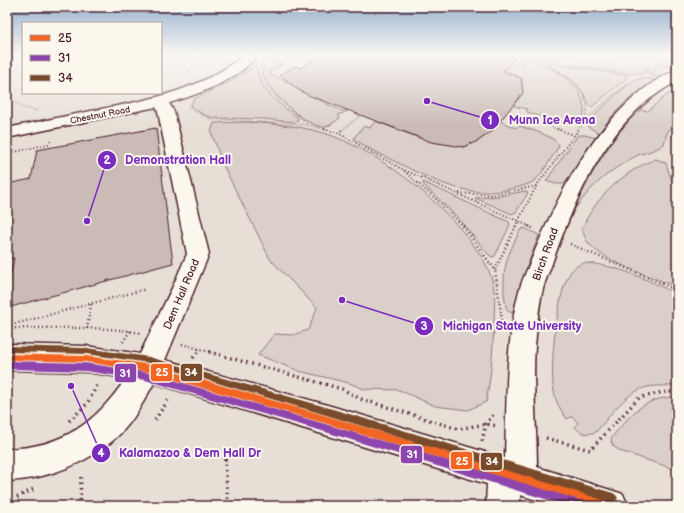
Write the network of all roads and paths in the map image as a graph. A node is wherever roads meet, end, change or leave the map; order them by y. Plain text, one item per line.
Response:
1 (219, 78) edge
2 (262, 78) edge
3 (567, 78) edge
4 (635, 78) edge
5 (668, 78) edge
6 (7, 88) edge
7 (10, 100) junction
8 (160, 101) junction
9 (7, 102) edge
10 (186, 107) dead end
11 (40, 112) dead end
12 (507, 112) dead end
13 (360, 115) dead end
14 (586, 120) junction
15 (309, 125) junction
16 (7, 133) edge
17 (338, 133) junction
18 (574, 135) junction
19 (672, 135) dead end
20 (677, 136) edge
21 (52, 139) dead end
22 (7, 154) edge
23 (400, 168) junction
24 (537, 186) junction
25 (455, 192) junction
26 (519, 222) junction
27 (551, 236) junction
28 (495, 270) junction
29 (146, 289) dead end
30 (677, 290) edge
31 (91, 304) junction
32 (7, 327) edge
33 (87, 329) junction
34 (501, 329) dead end
35 (130, 331) junction
36 (162, 338) junction
37 (7, 357) edge
38 (111, 362) junction
39 (147, 368) junction
40 (677, 392) edge
41 (496, 405) dead end
42 (66, 424) dead end
43 (486, 424) junction
44 (522, 431) junction
45 (225, 459) dead end
46 (7, 465) edge
47 (82, 466) dead end
48 (512, 476) junction
49 (41, 486) dead end
50 (441, 501) dead end
51 (7, 502) edge
52 (80, 506) edge
53 (228, 506) edge
54 (440, 506) edge
55 (503, 506) edge
56 (611, 506) edge

1 - 8 street, Chestnut Road
2 - 15 path
3 - 14 path
4 - 14 path
5 - 27 street, Birch Road
6 - 7 path
7 - 9 path
7 - 11 path
8 - 16 street, Chestnut Road
8 - 36 street, Dem Hall Road
10 - 15 path
12 - 18 path
13 - 17 path
14 - 18 path
15 - 17 path
17 - 23 path
18 - 24 path
19 - 20 path
21 - 22 path
23 - 25 path
23 - 28 path
24 - 25 path
24 - 26 path
25 - 26 path
26 - 27 path
26 - 28 path
27 - 30 path
27 - 44 street, Birch Road
28 - 34 path
29 - 31 path
31 - 32 path
31 - 33 path
32 - 33 path
33 - 35 path
35 - 36 path
35 - 38 path
36 - 39 street, Dem Hall Road
36 - 43 path
37 - 38 street
38 - 39 street
38 - 42 path
39 - 46 street, Dem Hall Road
39 - 48 street
40 - 44 path
41 - 43 path
43 - 44 path
44 - 48 street, Birch Road
45 - 53 path
47 - 52 path
48 - 55 street, Birch Road
48 - 56 street
49 - 51 path
50 - 54 path

